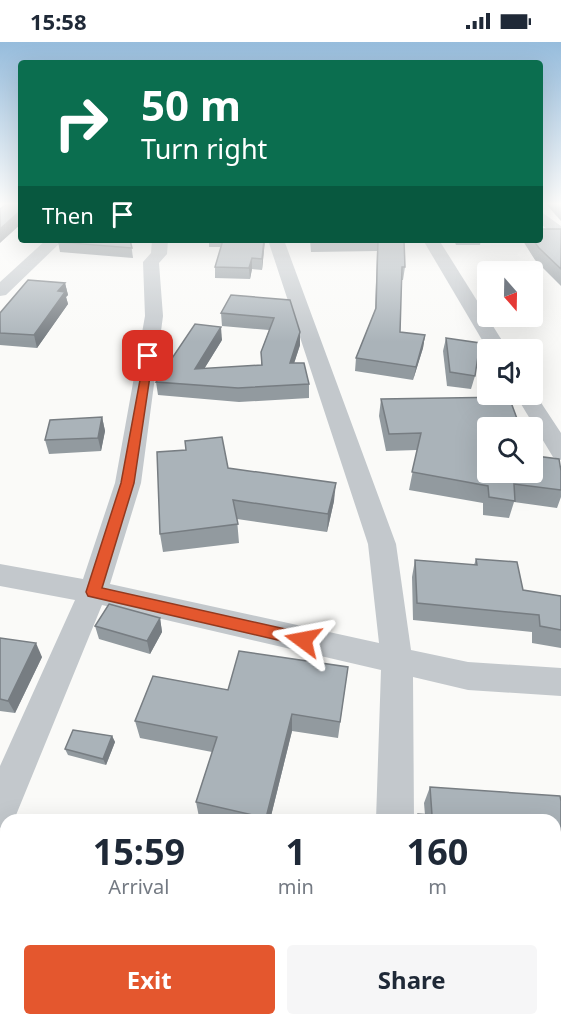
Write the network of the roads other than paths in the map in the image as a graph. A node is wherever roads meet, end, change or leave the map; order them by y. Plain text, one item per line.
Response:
1 (44, 250) edge
2 (159, 250) edge
3 (279, 250) edge
4 (437, 250) edge
5 (0, 291) edge
6 (491, 339) edge
7 (533, 405) edge
8 (561, 452) edge
9 (0, 575) edge
10 (93, 592) junction
11 (397, 661) junction
12 (561, 682) edge
13 (0, 808) edge
14 (395, 814) edge

1 - 5 street
2 - 10 street
3 - 11 street
4 - 6 street
7 - 8 street
9 - 10 street
10 - 11 street
10 - 13 street
11 - 12 street
11 - 14 street

